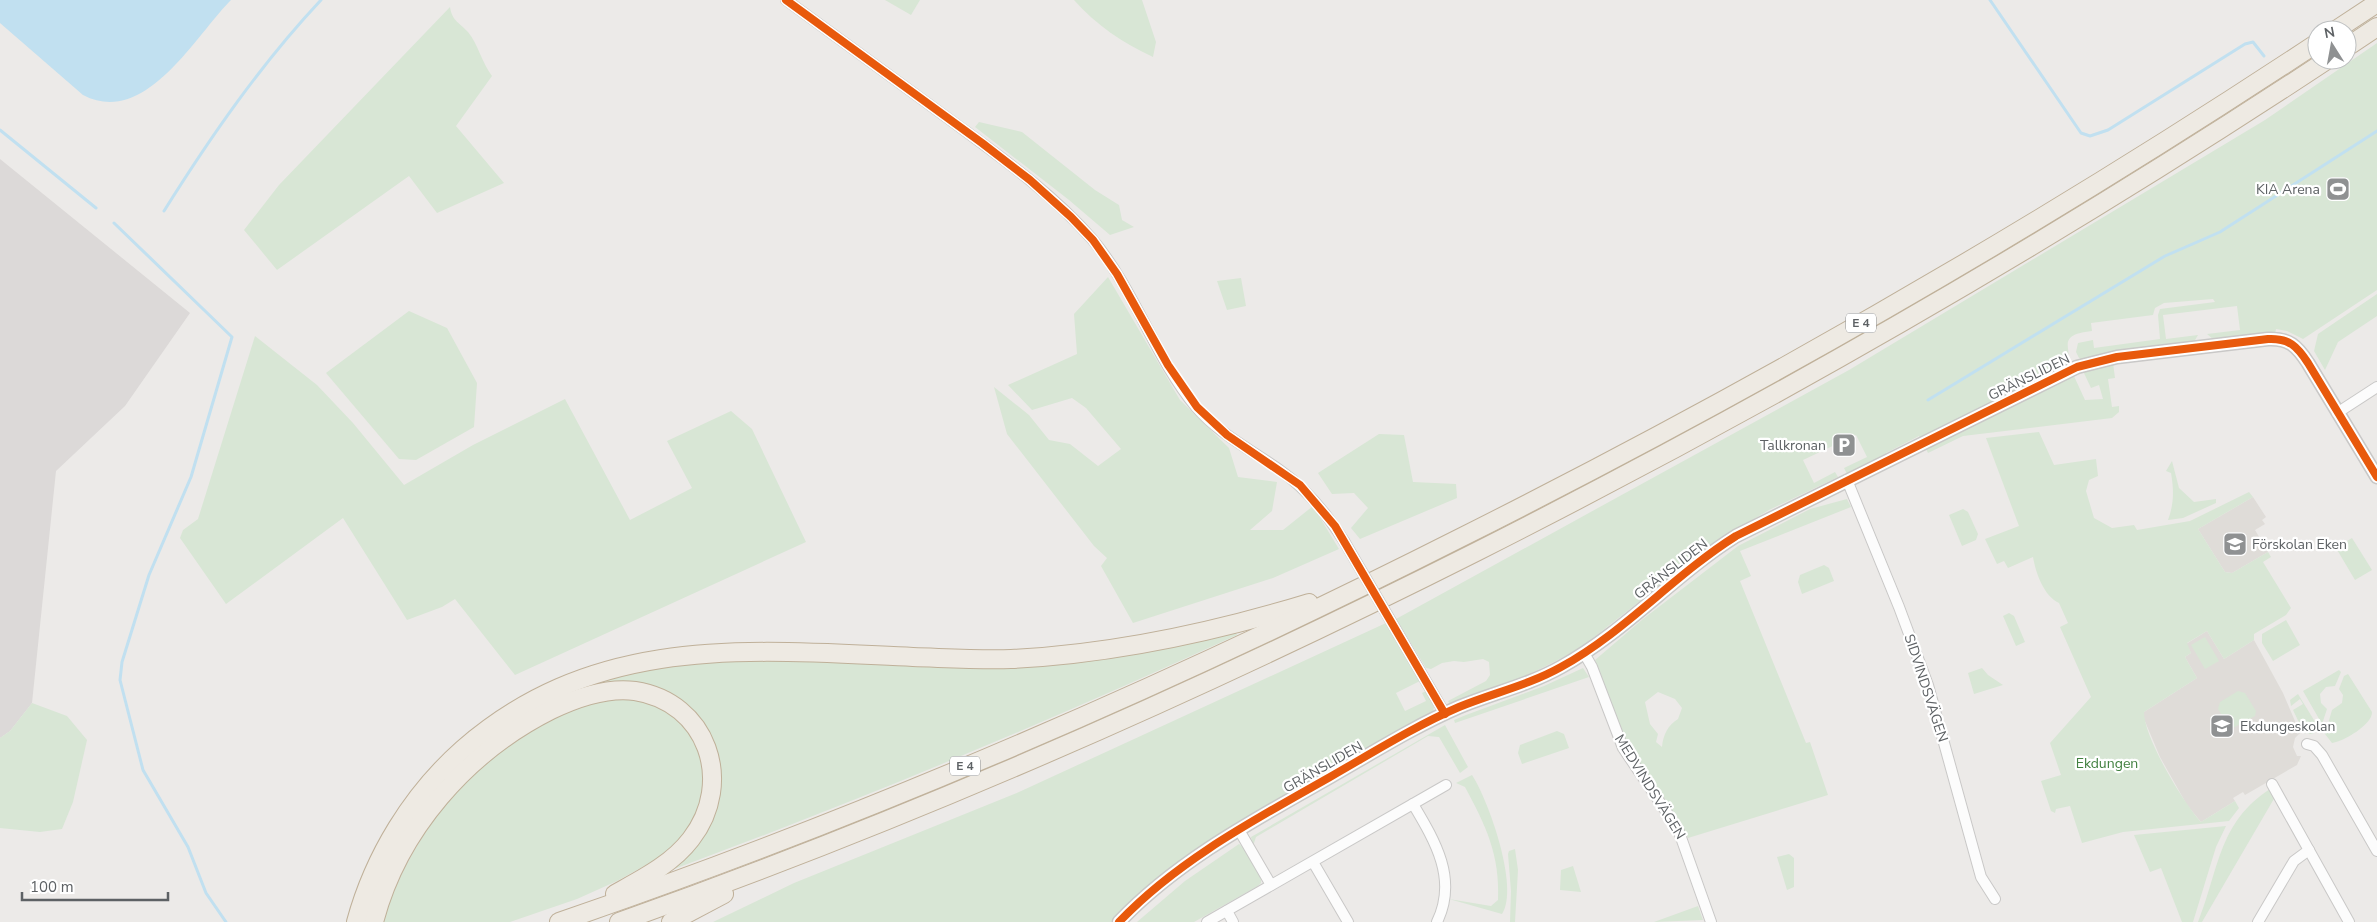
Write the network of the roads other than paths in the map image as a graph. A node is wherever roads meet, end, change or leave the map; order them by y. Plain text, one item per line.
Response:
1 (786, 0) edge
2 (2377, 3) edge
3 (2351, 20) edge
4 (2377, 27) edge
5 (2357, 40) edge
6 (2307, 48) edge
7 (2310, 70) edge
8 (2377, 387) edge
9 (2337, 413) junction
10 (2377, 477) edge
11 (1846, 480) junction
12 (1365, 586) junction
13 (1584, 653) junction
14 (1446, 714) junction
15 (2307, 744) dead end
16 (2272, 784) dead end
17 (1446, 785) dead end
18 (1413, 804) junction
19 (1239, 830) junction
20 (2309, 850) junction
21 (2377, 851) edge
22 (809, 852) junction
23 (1313, 862) junction
24 (1272, 885) junction
25 (1995, 899) dead end
26 (1227, 911) junction
27 (564, 920) edge
28 (356, 922) edge
29 (374, 922) edge
30 (619, 922) edge
31 (671, 922) edge
32 (1119, 922) edge
33 (1207, 922) edge
34 (1233, 922) edge
35 (1348, 922) edge
36 (1436, 922) edge
37 (1711, 922) edge
38 (2258, 922) edge
39 (2350, 922) edge

1 - 14 street, bridge
2 - 3 highway
4 - 5 highway
6 - 12 highway, E 4
7 - 22 highway, E 4
8 - 9 street
9 - 10 street
9 - 11 street, GRÄNSLIDEN
11 - 13 street, GRÄNSLIDEN
11 - 25 street, SIDVINDSVÄGEN
12 - 27 highway, E 4
12 - 28 highway
13 - 14 street, GRÄNSLIDEN
13 - 37 street, MEDVINDSVÄGEN
14 - 19 street, GRÄNSLIDEN
15 - 21 street
16 - 20 street
17 - 18 street
18 - 23 street
18 - 36 street
19 - 24 street
19 - 32 street, GRÄNSLIDEN
20 - 38 street
20 - 39 street
22 - 30 highway, E 4
22 - 31 highway
23 - 24 street
23 - 35 street
24 - 26 street
26 - 33 street
26 - 34 street
27 - 29 highway

